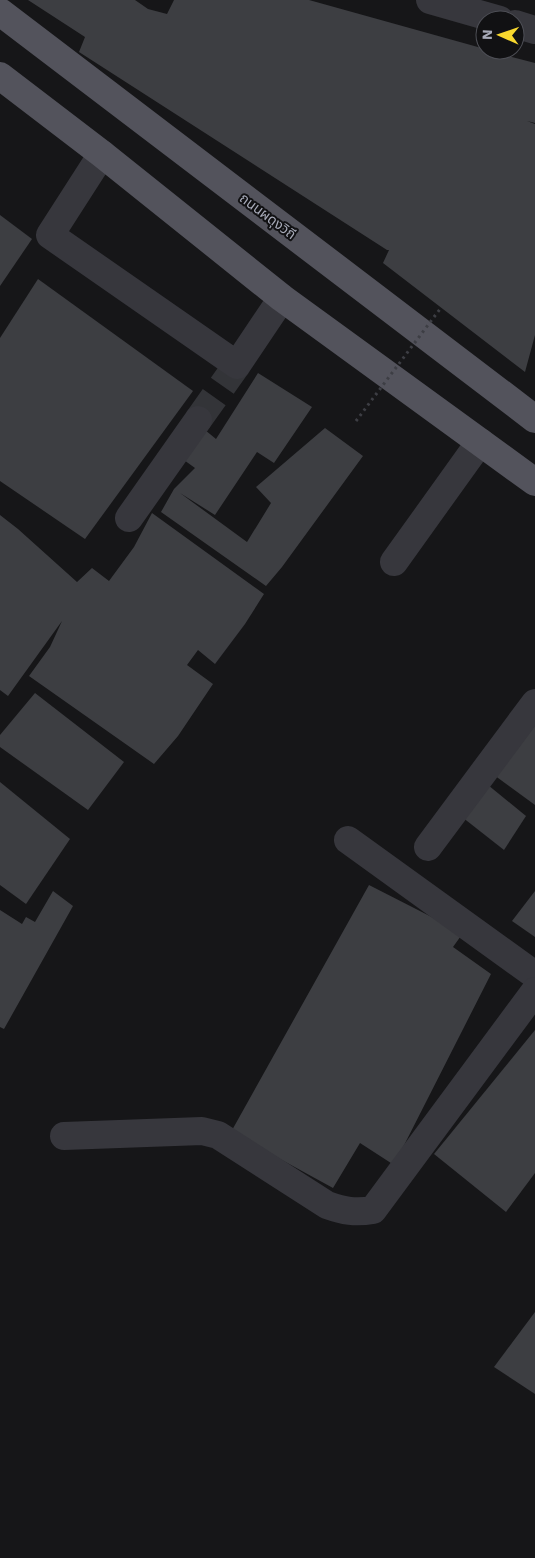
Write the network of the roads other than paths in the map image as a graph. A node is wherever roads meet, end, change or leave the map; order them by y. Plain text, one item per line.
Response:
1 (430, 0) edge
2 (0, 12) edge
3 (475, 13) edge
4 (0, 76) edge
5 (102, 154) junction
6 (282, 298) junction
7 (535, 419) edge
8 (198, 420) tunnel mouth
9 (480, 442) junction
10 (535, 482) edge
11 (129, 518) dead end
12 (394, 562) dead end
13 (535, 703) edge
14 (348, 840) dead end
15 (428, 847) dead end
16 (535, 976) edge
17 (535, 991) edge
18 (64, 1136) dead end

1 - 3 lane
2 - 7 main road, ถนนผดุงวิถี
4 - 5 main road
5 - 6 main road
5 - 6 lane
6 - 9 main road
8 - 11 lane
9 - 10 main road
9 - 12 lane
13 - 15 lane
14 - 16 lane
17 - 18 lane

